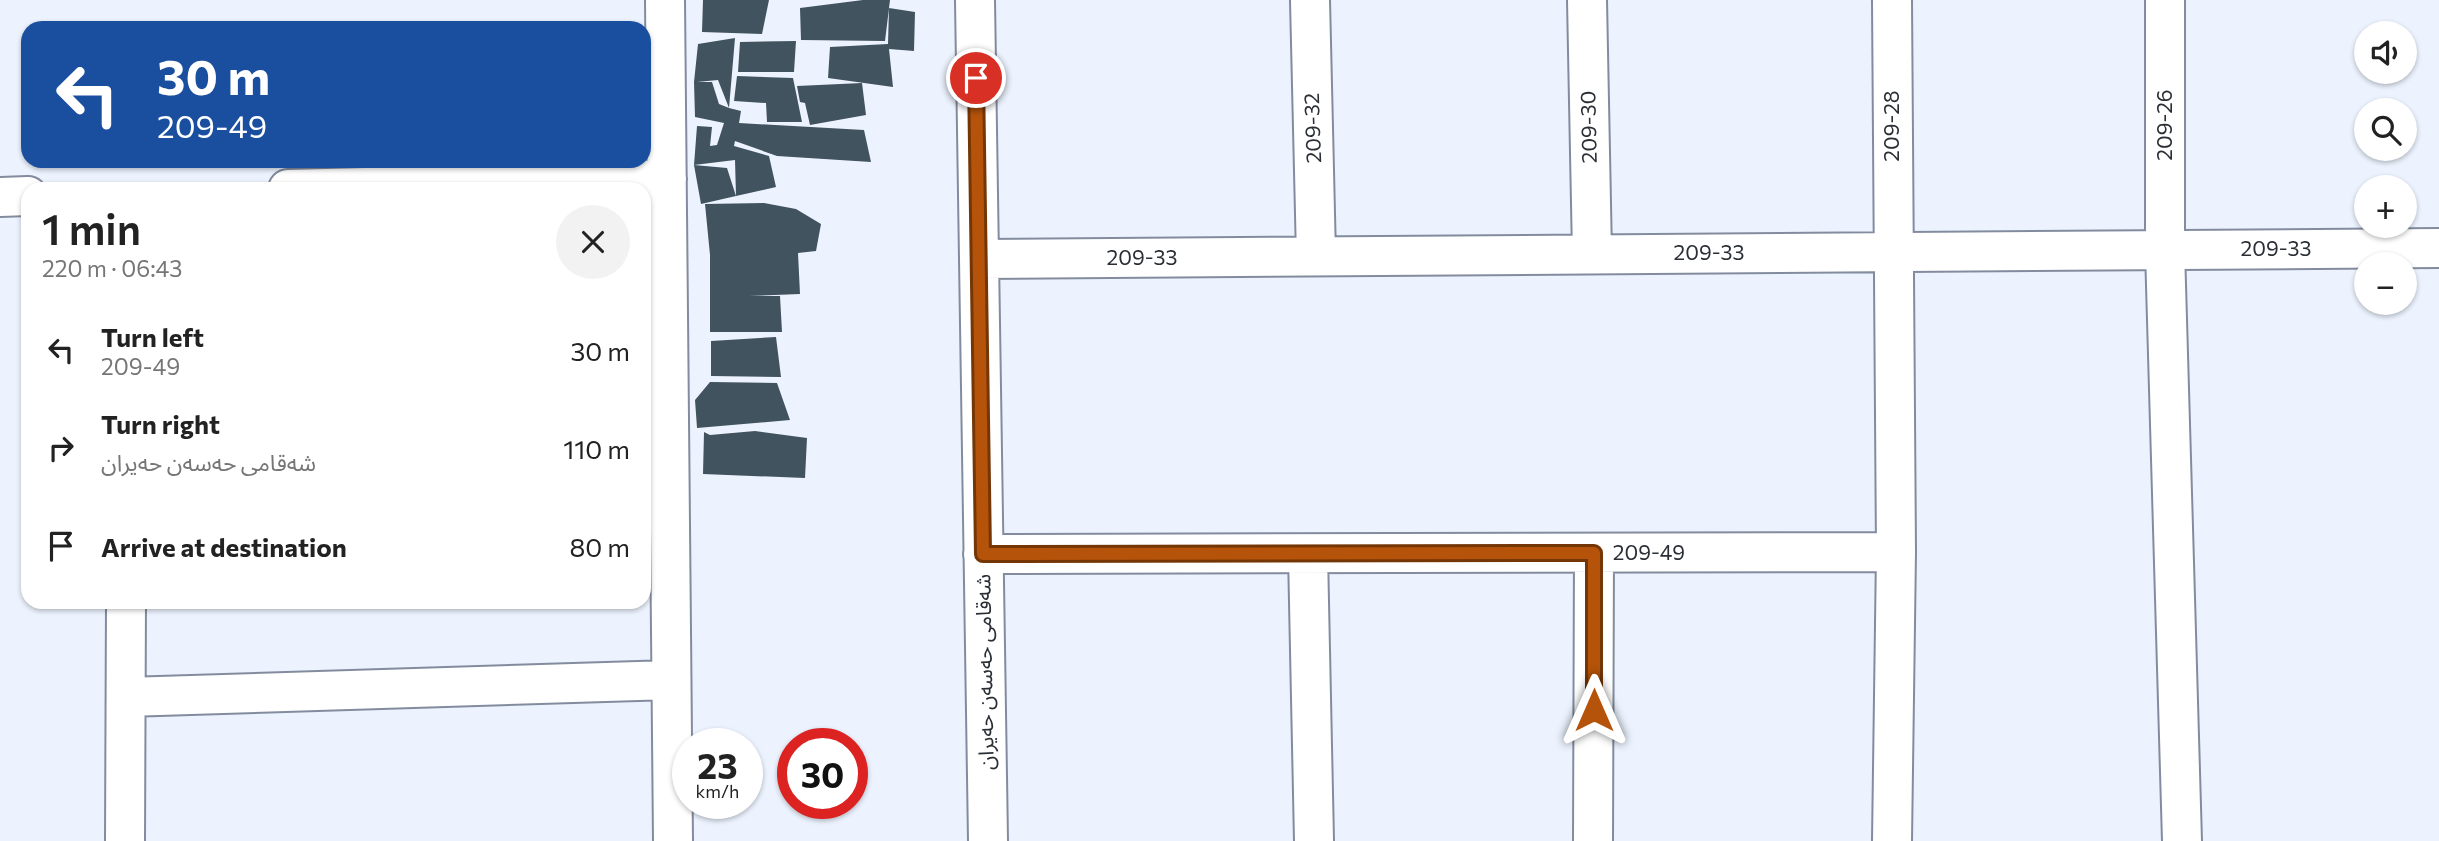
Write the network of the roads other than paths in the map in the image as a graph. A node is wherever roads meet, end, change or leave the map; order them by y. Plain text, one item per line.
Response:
1 (665, 0) edge
2 (975, 0) edge
3 (1310, 0) edge
4 (1587, 0) edge
5 (1892, 0) edge
6 (2165, 0) edge
7 (667, 178) junction
8 (529, 182) edge
9 (21, 196) edge
10 (0, 197) edge
11 (2439, 248) edge
12 (2165, 250) junction
13 (1893, 252) junction
14 (1592, 254) junction
15 (1316, 256) junction
16 (979, 259) junction
17 (656, 415) edge
18 (1896, 552) junction
19 (1594, 553) junction
20 (983, 554) junction
21 (1308, 554) junction
22 (126, 609) edge
23 (671, 680) junction
24 (126, 697) junction
25 (125, 841) edge
26 (673, 841) edge
27 (988, 841) edge
28 (1314, 841) edge
29 (1593, 841) edge
30 (1892, 841) edge
31 (2182, 841) edge

1 - 7 street
2 - 16 street, شەقامی حەسەن حەیران
3 - 15 street, 209-32
4 - 14 street, 209-30
5 - 13 street, 209-28
6 - 12 street, 209-26
7 - 8 street
7 - 17 street
9 - 10 street
11 - 12 street, 209-33
12 - 13 street, 209-33
12 - 31 street, 209-26
13 - 14 street, 209-33
13 - 18 street, 209-28
14 - 15 street, 209-33
15 - 16 street, 209-33
16 - 20 street, شەقامی حەسەن حەیران
17 - 23 street
18 - 19 street, 209-49
18 - 30 street, 209-28
19 - 21 street, 209-49
19 - 29 street
20 - 21 street, 209-49
20 - 27 street, شەقامی حەسەن حەیران
21 - 28 street
22 - 24 street
23 - 24 street
23 - 26 street
24 - 25 street

